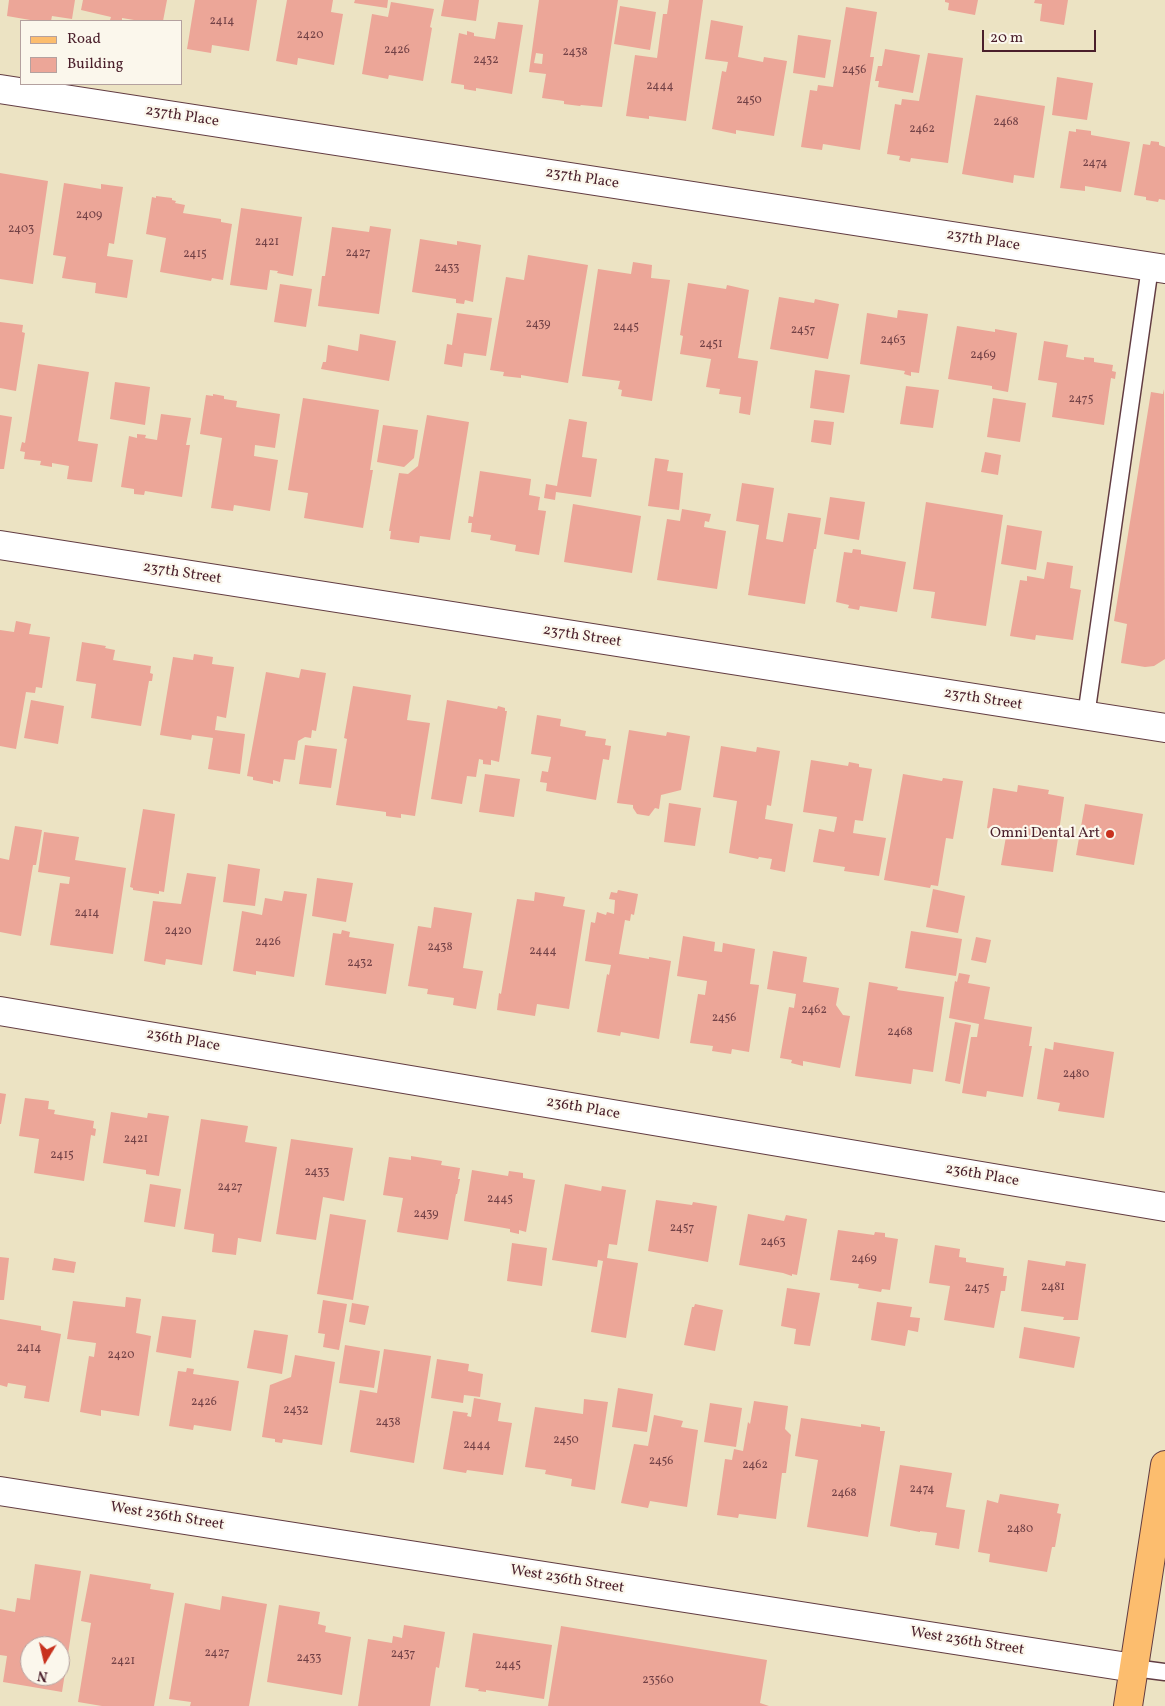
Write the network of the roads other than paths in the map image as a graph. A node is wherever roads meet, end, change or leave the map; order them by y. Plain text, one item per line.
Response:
1 (0, 89) edge
2 (1158, 268) edge
3 (0, 545) edge
4 (1086, 716) junction
5 (1165, 728) edge
6 (0, 1011) edge
7 (1165, 1207) edge
8 (1165, 1465) edge
9 (0, 1491) edge
10 (1134, 1668) junction
11 (1165, 1672) edge
12 (1128, 1706) edge

1 - 2 street, 237th Place
2 - 4 lane
3 - 4 street, 237th Street
4 - 5 street, 237th Street
6 - 7 street, 236th Place
8 - 10 main road
9 - 10 street, West 236th Street
10 - 11 lane
10 - 12 main road

